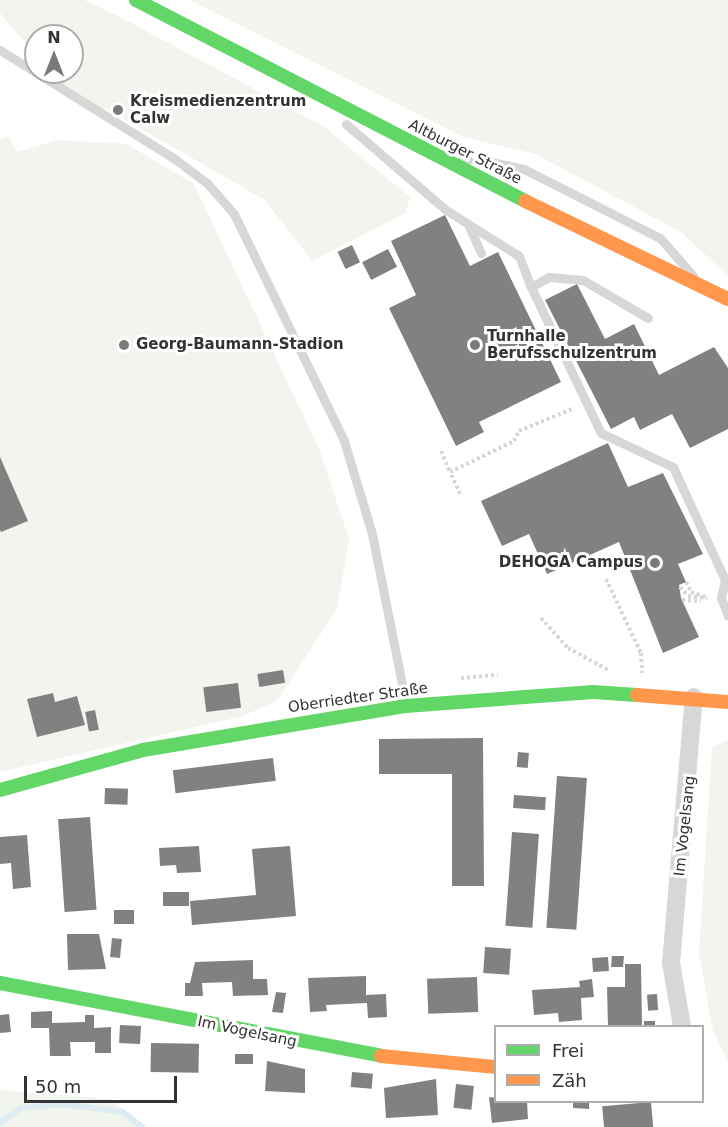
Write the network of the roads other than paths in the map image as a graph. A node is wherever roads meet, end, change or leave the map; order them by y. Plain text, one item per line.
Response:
1 (136, 0) edge
2 (0, 50) edge
3 (346, 124) dead end
4 (451, 164) junction
5 (468, 224) junction
6 (481, 253) dead end
7 (531, 287) junction
8 (700, 287) junction
9 (728, 298) edge
10 (648, 318) dead end
11 (728, 616) edge
12 (694, 697) junction
13 (728, 702) edge
14 (406, 706) junction
15 (0, 790) edge
16 (0, 983) edge
17 (682, 1025) edge
18 (494, 1066) edge

1 - 4 street, Altburger Straße
2 - 14 lane
3 - 5 lane
4 - 8 street, Altburger Straße
4 - 8 lane
5 - 6 lane
5 - 7 lane
7 - 10 lane
7 - 11 lane
8 - 9 street, Altburger Straße
12 - 13 street, Oberriedter Straße
12 - 14 street, Oberriedter Straße
12 - 17 street, Im Vogelsang
14 - 15 street, Oberriedter Straße
16 - 18 street, Im Vogelsang

